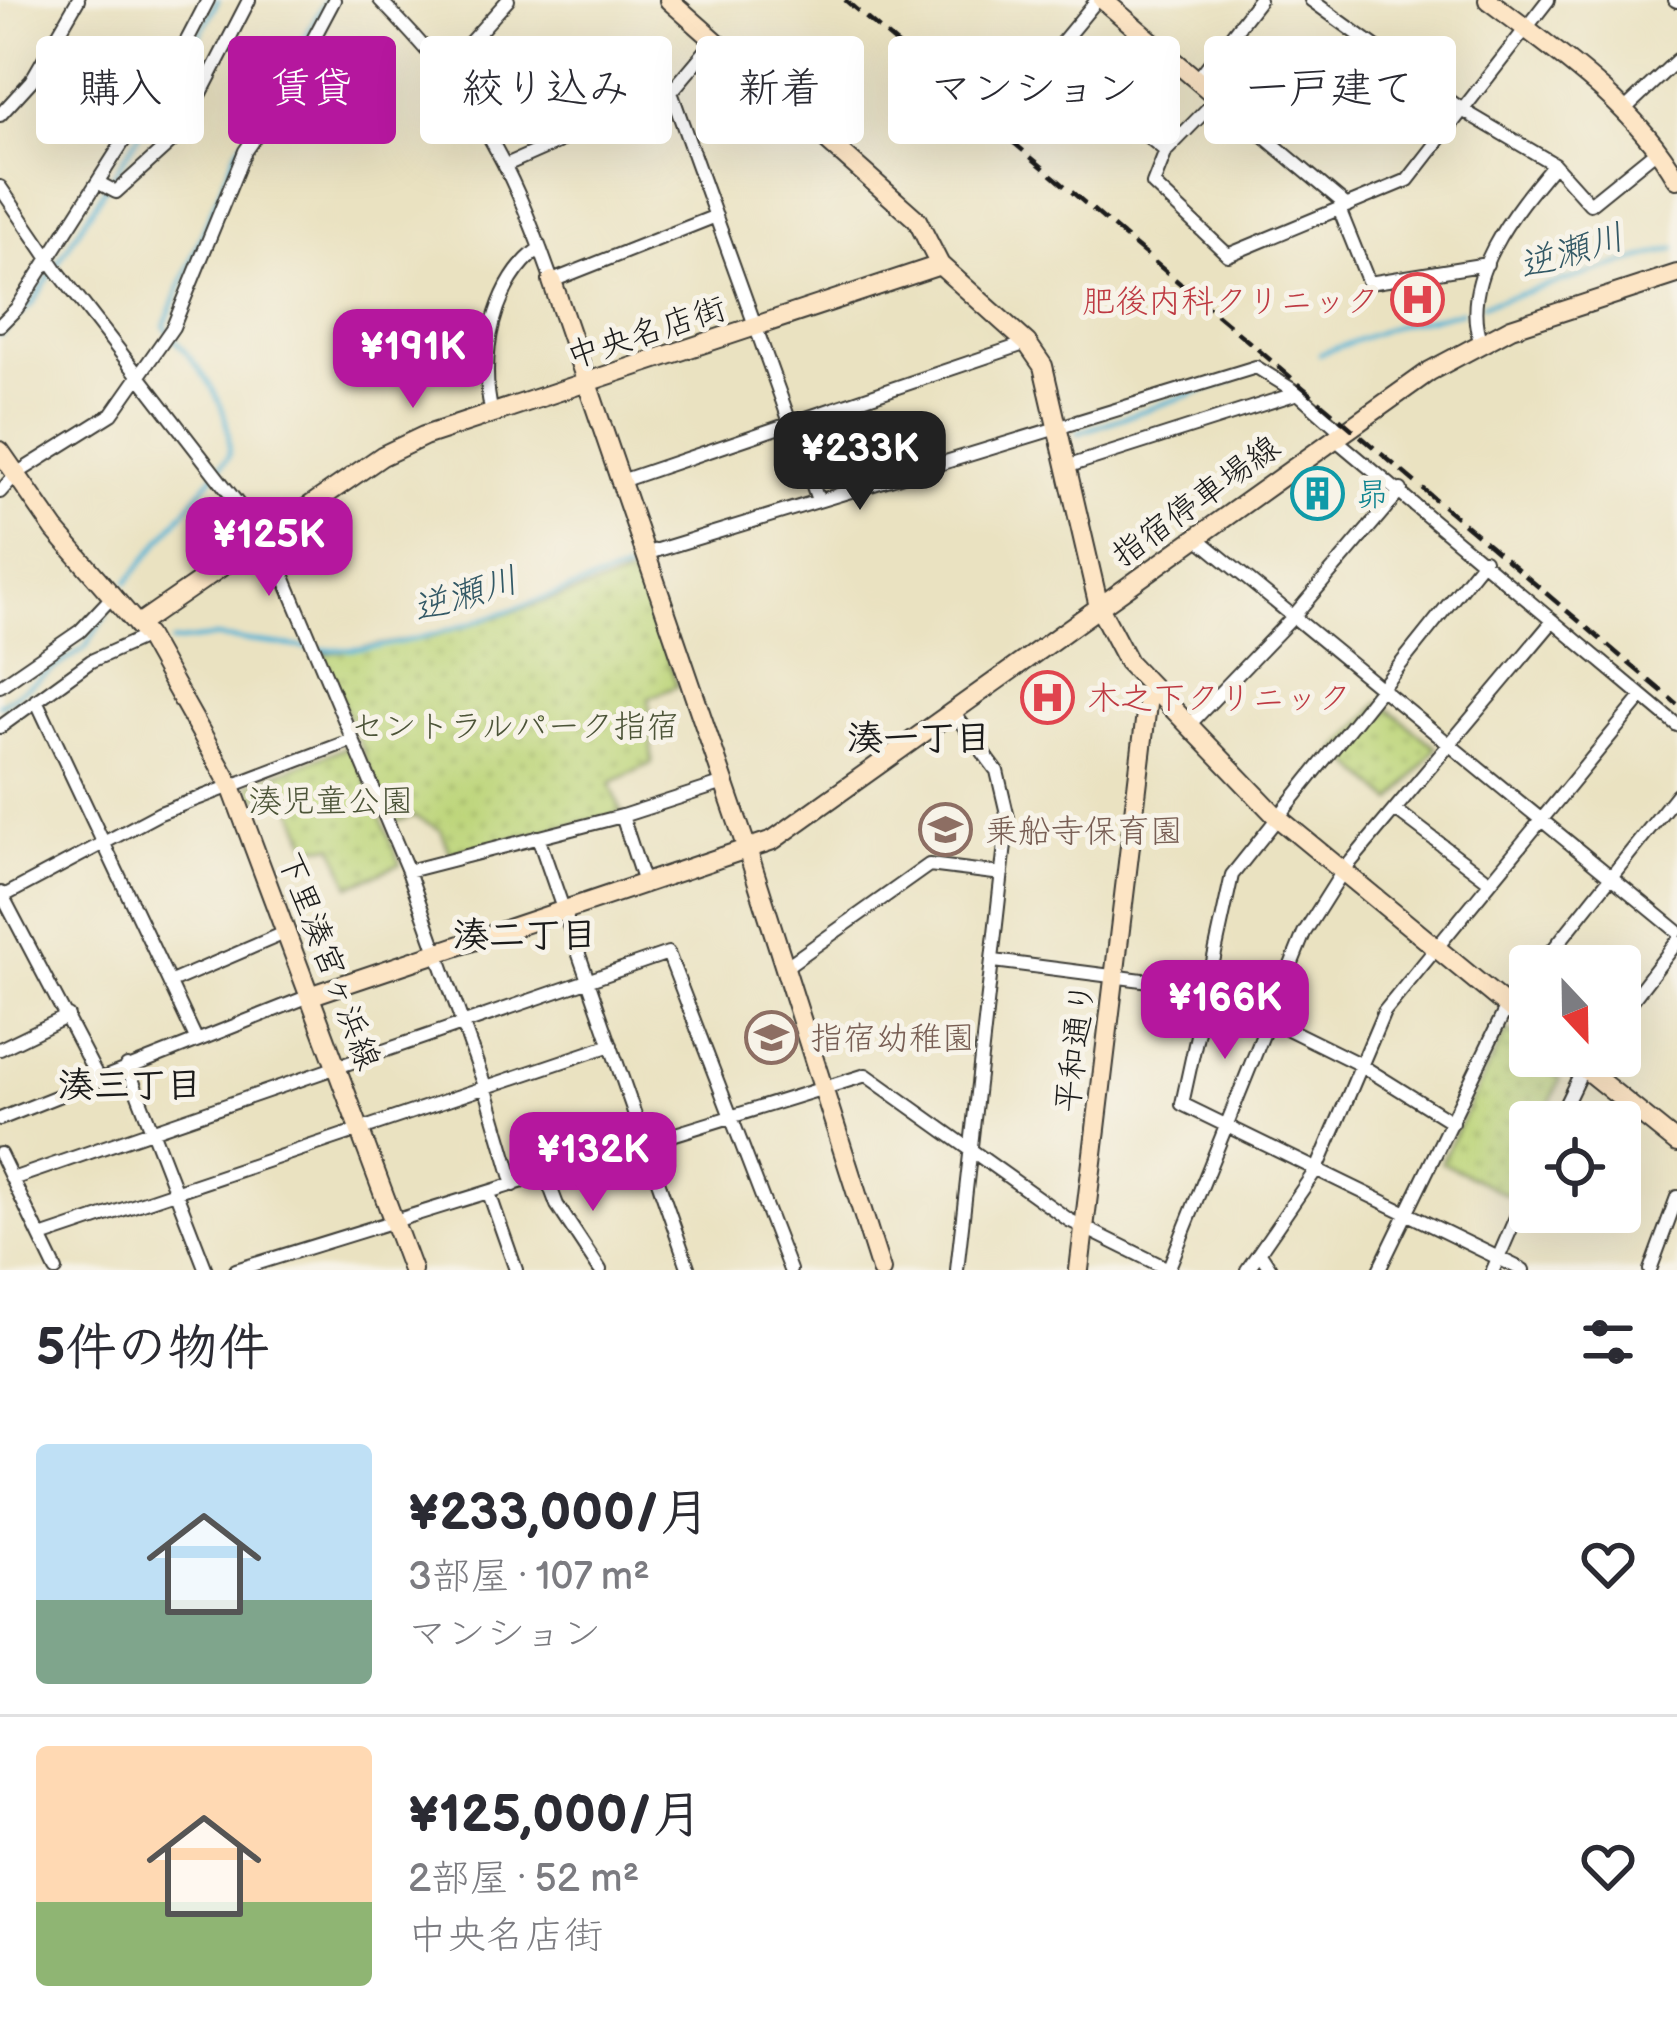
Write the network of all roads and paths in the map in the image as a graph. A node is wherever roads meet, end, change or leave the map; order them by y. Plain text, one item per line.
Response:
1 (78, 0) edge
2 (208, 0) edge
3 (249, 0) edge
4 (334, 0) edge
5 (380, 0) edge
6 (508, 0) edge
7 (669, 0) edge
8 (1259, 0) edge
9 (1311, 0) edge
10 (1488, 0) edge
11 (1548, 0) edge
12 (1109, 2) edge
13 (1526, 29) junction
14 (476, 36) edge
15 (710, 36) edge
16 (420, 41) edge
17 (1677, 60) edge
18 (696, 62) edge
19 (1197, 80) junction
20 (1204, 86) edge
21 (672, 90) edge
22 (672, 97) edge
23 (1624, 110) junction
24 (1463, 111) junction
25 (1204, 112) edge
26 (0, 115) edge
27 (495, 144) edge
28 (553, 144) edge
29 (832, 144) edge
30 (1271, 144) edge
31 (1658, 149) junction
32 (1166, 151) junction
33 (114, 158) junction
34 (508, 164) junction
35 (1554, 164) junction
36 (137, 170) junction
37 (1677, 179) edge
38 (100, 183) junction
39 (0, 187) edge
40 (1344, 208) junction
41 (716, 215) junction
42 (540, 248) junction
43 (53, 264) junction
44 (1487, 264) junction
45 (940, 265) junction
46 (1677, 274) edge
47 (552, 280) junction
48 (0, 325) edge
49 (752, 327) junction
50 (1027, 343) junction
51 (1481, 343) junction
52 (138, 377) junction
53 (587, 382) junction
54 (1298, 393) junction
55 (492, 413) junction
56 (789, 423) junction
57 (1062, 430) junction
58 (1338, 435) junction
59 (0, 451) edge
60 (1069, 466) junction
61 (16, 474) junction
62 (621, 481) junction
63 (1401, 490) junction
64 (0, 492) edge
65 (818, 500) junction
66 (1195, 536) junction
67 (264, 537) junction
68 (646, 554) junction
69 (1484, 560) junction
70 (112, 597) junction
71 (1099, 607) junction
72 (1291, 619) junction
73 (1553, 621) junction
74 (142, 630) junction
75 (0, 686) edge
76 (1149, 688) junction
77 (1378, 690) junction
78 (1642, 697) junction
79 (36, 700) junction
80 (954, 713) junction
81 (1677, 725) edge
82 (0, 727) edge
83 (1187, 727) junction
84 (352, 740) junction
85 (1447, 747) junction
86 (724, 783) junction
87 (231, 786) junction
88 (1677, 794) edge
89 (1397, 811) junction
90 (622, 816) junction
91 (1276, 817) junction
92 (1540, 820) junction
93 (538, 837) junction
94 (106, 845) junction
95 (748, 852) junction
96 (408, 871) junction
97 (1343, 871) junction
98 (1002, 874) junction
99 (1611, 878) junction
100 (1488, 880) junction
101 (645, 886) junction
102 (1, 896) edge
103 (560, 913) junction
104 (1677, 931) edge
105 (287, 932) junction
106 (1677, 942) edge
107 (1557, 945) edge
108 (1434, 946) junction
109 (439, 953) junction
110 (994, 962) junction
111 (784, 968) junction
112 (1113, 975) junction
113 (588, 980) junction
114 (171, 982) junction
115 (1205, 988) junction
116 (1641, 989) edge
117 (312, 994) junction
118 (1509, 1004) edge
119 (1507, 1006) junction
120 (68, 1016) junction
121 (1270, 1018) junction
122 (462, 1023) junction
123 (196, 1039) junction
124 (610, 1045) junction
125 (0, 1048) edge
126 (338, 1064) junction
127 (1359, 1064) junction
128 (127, 1066) junction
129 (1601, 1077) edge
130 (98, 1078) junction
131 (485, 1086) junction
132 (823, 1090) junction
133 (0, 1119) edge
134 (734, 1120) junction
135 (1452, 1122) junction
136 (1226, 1124) junction
137 (151, 1127) junction
138 (362, 1128) junction
139 (1677, 1143) edge
140 (646, 1148) junction
141 (974, 1148) junction
142 (0, 1154) edge
143 (1318, 1167) junction
144 (546, 1176) junction
145 (12, 1179) junction
146 (514, 1185) junction
147 (180, 1192) junction
148 (489, 1193) junction
149 (1677, 1197) edge
150 (1408, 1216) junction
151 (397, 1221) junction
152 (1084, 1224) junction
153 (1509, 1232) edge
154 (41, 1237) junction
155 (1260, 1253) junction
156 (1495, 1264) edge
157 (56, 1270) edge
158 (206, 1270) edge
159 (236, 1270) edge
160 (412, 1270) edge
161 (516, 1270) edge
162 (600, 1270) edge
163 (689, 1270) edge
164 (790, 1270) edge
165 (881, 1270) edge
166 (957, 1270) edge
167 (1079, 1270) edge
168 (1169, 1270) edge
169 (1247, 1270) edge
170 (1271, 1270) edge
171 (1379, 1270) edge
172 (1523, 1270) edge
173 (1650, 1270) edge

1 - 26 street
2 - 33 street
3 - 36 street
4 - 52 street
5 - 16 street
6 - 14 street
7 - 15 street, 指宿停車場線
8 - 19 street
9 - 24 street
10 - 13 street
11 - 13 street
12 - 19 street
12 - 32 street
13 - 23 street
13 - 24 street
17 - 23 street
18 - 21 street
19 - 20 street
22 - 41 street
23 - 31 street
24 - 35 street
24 - 40 street
25 - 32 street
27 - 34 street
28 - 34 street
29 - 45 street, 指宿停車場線
30 - 40 street
31 - 35 street
31 - 37 street
32 - 40 street
33 - 36 street
33 - 38 street
34 - 42 street
35 - 44 street
36 - 38 street
38 - 43 street
39 - 43 street
40 - 44 street
41 - 47 street
41 - 49 street
42 - 47 street
42 - 55 street
43 - 48 street
43 - 52 street
44 - 51 street
45 - 49 street, 中央名店街
45 - 50 street, 指宿停車場線
46 - 51 street, 指宿停車場線
47 - 53 street
49 - 53 street, 中央名店街
49 - 56 street
50 - 56 street
50 - 57 street, 指宿停車場線
51 - 58 street, 指宿停車場線
52 - 61 street
52 - 67 street
53 - 55 street, 中央名店街
53 - 62 street
54 - 57 street
54 - 58 street
54 - 60 street
55 - 67 street, 中央名店街
56 - 62 street
56 - 65 street
57 - 60 street, 指宿停車場線
57 - 65 street
58 - 63 street
58 - 66 street, 指宿停車場線
59 - 61 street, 下里湊宮ヶ浜線
60 - 71 street, 指宿停車場線
61 - 64 street
61 - 70 street, 下里湊宮ヶ浜線
62 - 68 street
63 - 69 street
63 - 72 street
65 - 68 street
66 - 71 street, 指宿停車場線
66 - 72 street
67 - 74 street, 中央名店街
67 - 84 street
68 - 86 street
69 - 73 street
69 - 77 street
70 - 74 street, 下里湊宮ヶ浜線
70 - 75 street
71 - 76 street
71 - 80 street
72 - 77 street
72 - 83 street
73 - 78 street
73 - 85 street
74 - 79 street
74 - 87 street, 下里湊宮ヶ浜線
76 - 83 street
76 - 112 street, 平和通り
77 - 85 street
77 - 91 street
78 - 81 street
78 - 92 street
79 - 82 street
79 - 94 street
80 - 95 street
80 - 98 street
83 - 91 street
84 - 87 street
84 - 96 street
85 - 89 street
85 - 92 street
86 - 90 street
86 - 95 street
87 - 94 street
87 - 105 street, 下里湊宮ヶ浜線
88 - 99 street
89 - 97 street
89 - 100 street
90 - 93 street
90 - 101 street
91 - 97 street
91 - 115 street
92 - 99 street
92 - 100 street
93 - 96 street
93 - 103 street
94 - 102 street
94 - 114 street
95 - 101 street
95 - 111 street
96 - 109 street
97 - 108 street
97 - 121 street
98 - 110 street
98 - 111 street
99 - 104 street
99 - 107 street
100 - 108 street
101 - 103 street
102 - 120 street
103 - 109 street
103 - 113 street
105 - 114 street
105 - 117 street, 下里湊宮ヶ浜線
106 - 116 street
108 - 119 street
108 - 127 street
109 - 117 street
109 - 122 street
110 - 112 street
110 - 141 street
111 - 132 street
112 - 115 street
112 - 152 street, 平和通り
113 - 122 street
113 - 124 street
113 - 134 street
114 - 123 street
115 - 121 street
115 - 136 street
117 - 123 street
117 - 126 street, 下里湊宮ヶ浜線
118 - 119 street
119 - 135 street
120 - 125 street
120 - 130 street
121 - 127 street
121 - 136 street
122 - 126 street
122 - 131 street
123 - 128 street
124 - 131 street
124 - 140 street
126 - 137 street
126 - 138 street, 下里湊宮ヶ浜線
127 - 135 street
127 - 143 street
128 - 130 street
128 - 137 street
129 - 139 street
130 - 133 street
131 - 138 street
131 - 146 street
132 - 134 street
132 - 141 street
132 - 165 street
134 - 140 street
134 - 164 street
135 - 150 street
136 - 143 street
136 - 168 street
137 - 145 street
137 - 147 street
138 - 147 street
138 - 151 street, 下里湊宮ヶ浜線
140 - 144 street
140 - 163 street
141 - 152 street
141 - 166 street
142 - 145 street
143 - 150 street
143 - 155 street
144 - 146 street
144 - 162 street
145 - 154 street
146 - 148 street
147 - 154 street
147 - 158 street
148 - 151 street
148 - 161 street
149 - 173 street
150 - 156 street
150 - 171 street
151 - 159 street
151 - 160 street, 下里湊宮ヶ浜線
152 - 167 street, 平和通り
152 - 168 street
153 - 156 street
154 - 157 street
155 - 169 street
155 - 170 street
156 - 172 street

